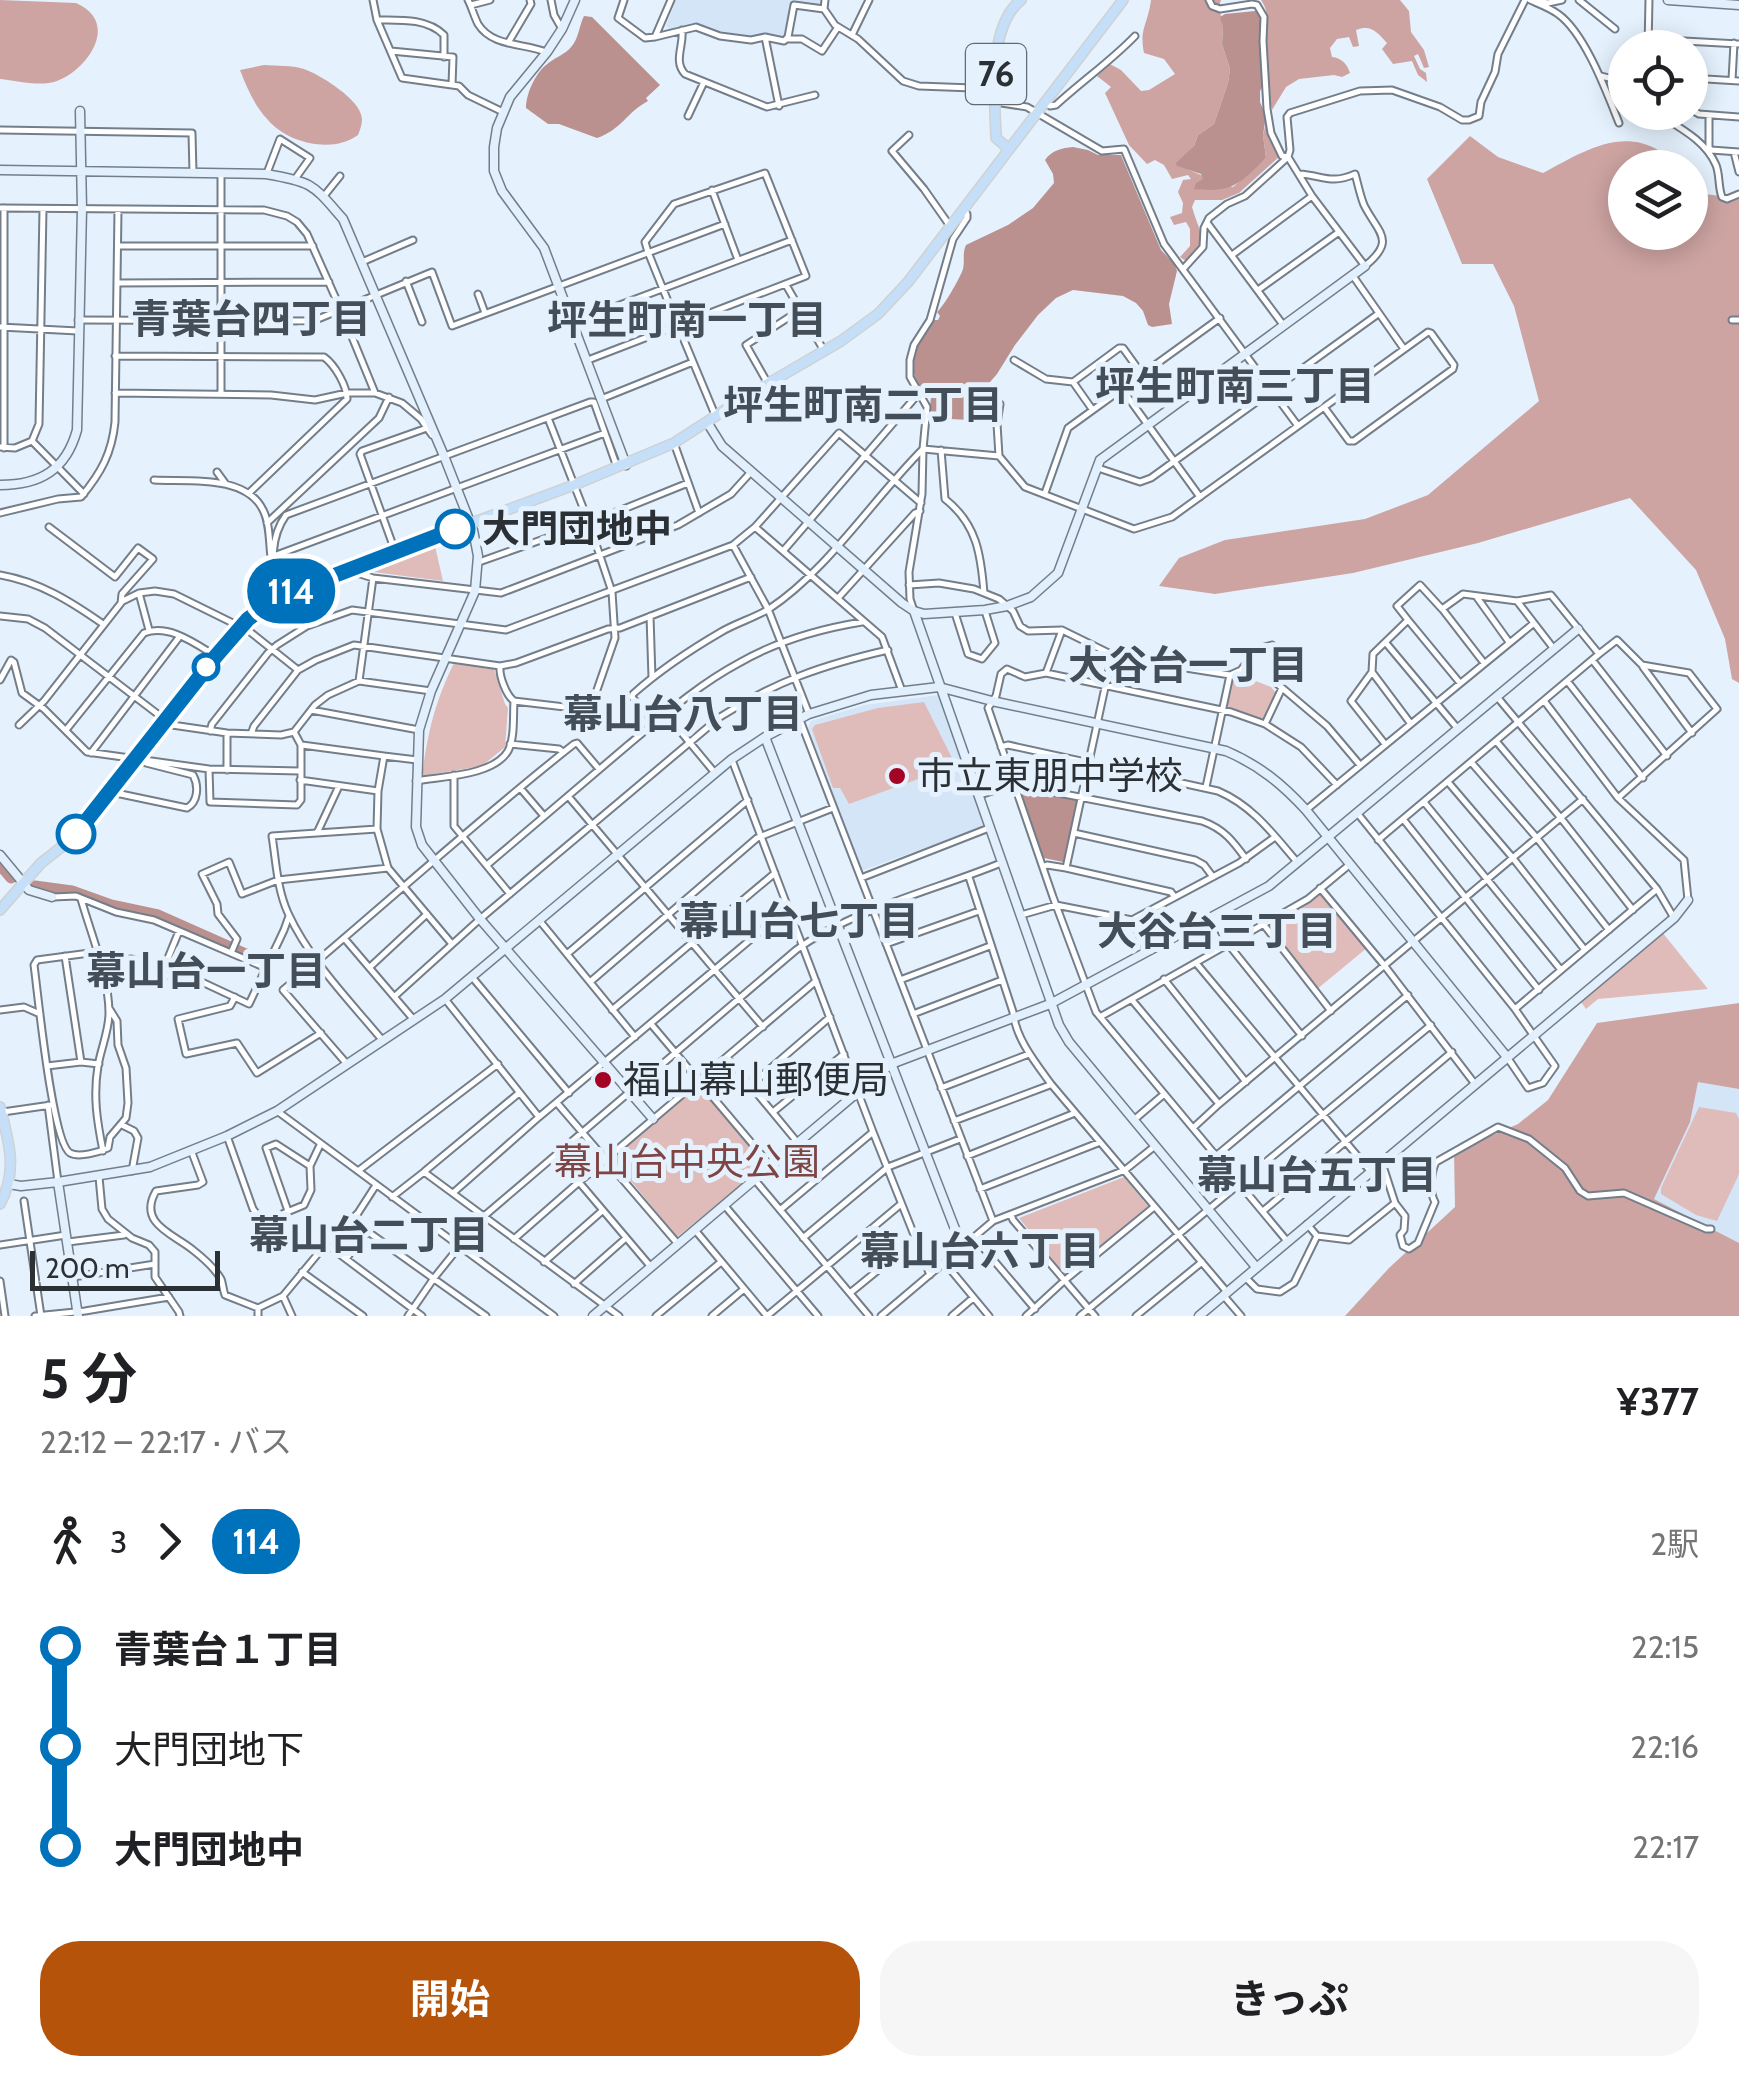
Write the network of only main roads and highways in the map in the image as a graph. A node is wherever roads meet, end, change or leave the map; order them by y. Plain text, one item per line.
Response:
1 (1020, 0) edge
2 (1123, 0) edge
3 (1009, 149) junction
4 (0, 910) edge
5 (1, 1110) edge
6 (0, 1204) edge

1 - 3 main road, 76
2 - 3 main road, 76
3 - 4 main road, 76
5 - 6 main road

